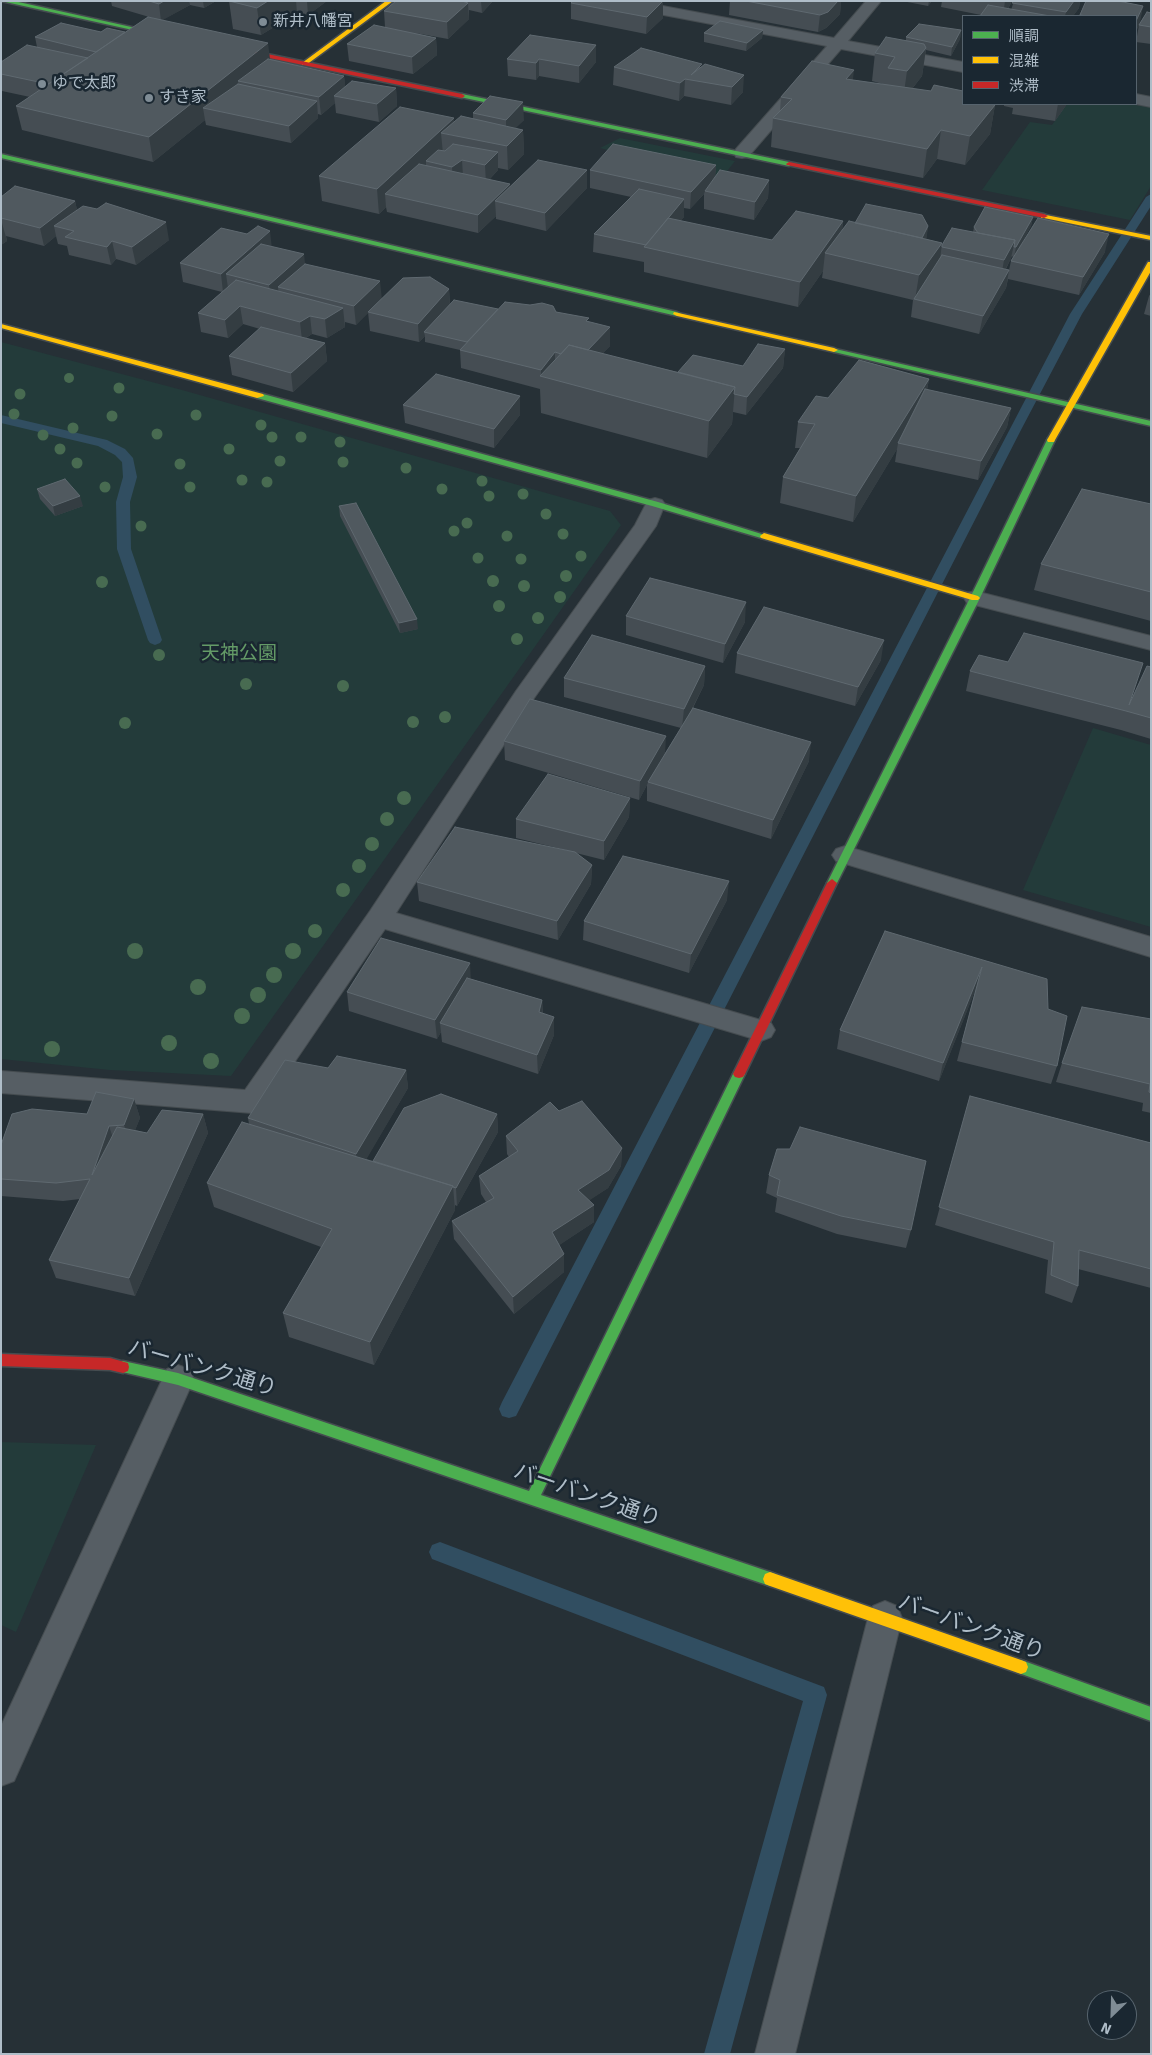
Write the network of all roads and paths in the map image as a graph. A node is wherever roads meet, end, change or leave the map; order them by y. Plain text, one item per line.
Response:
1 (390, 1) edge
2 (611, 1) edge
3 (874, 1) edge
4 (22, 3) edge
5 (6, 7) edge
6 (177, 37) edge
7 (838, 44) junction
8 (226, 48) edge
9 (304, 64) junction
10 (962, 67) edge
11 (1137, 99) edge
12 (1151, 102) edge
13 (742, 153) junction
14 (1, 156) edge
15 (1151, 238) edge
16 (1151, 264) edge
17 (1, 326) edge
18 (1069, 405) junction
19 (1151, 424) edge
20 (655, 504) junction
21 (975, 598) junction
22 (1151, 643) edge
23 (845, 855) junction
24 (379, 918) junction
25 (1151, 948) edge
26 (761, 1030) junction
27 (1, 1082) edge
28 (1, 1360) edge
29 (178, 1379) junction
30 (532, 1499) junction
31 (884, 1618) junction
32 (1151, 1714) edge
33 (1, 1768) edge
34 (775, 2054) edge

1 - 9 street
2 - 7 street
3 - 7 street
4 - 5 street
4 - 6 street
7 - 10 street
7 - 13 street
8 - 9 street
9 - 13 street
11 - 12 street
13 - 15 street
14 - 18 street
16 - 18 street
17 - 20 street
18 - 19 street
18 - 21 street
20 - 21 street
20 - 24 street
21 - 22 street
21 - 23 street
23 - 25 street
23 - 26 street
24 - 26 street
24 - 27 street
26 - 30 street
28 - 29 street, バーバンク通り
29 - 30 street, バーバンク通り
29 - 33 street
30 - 31 street, バーバンク通り
31 - 32 street, バーバンク通り
31 - 34 street

